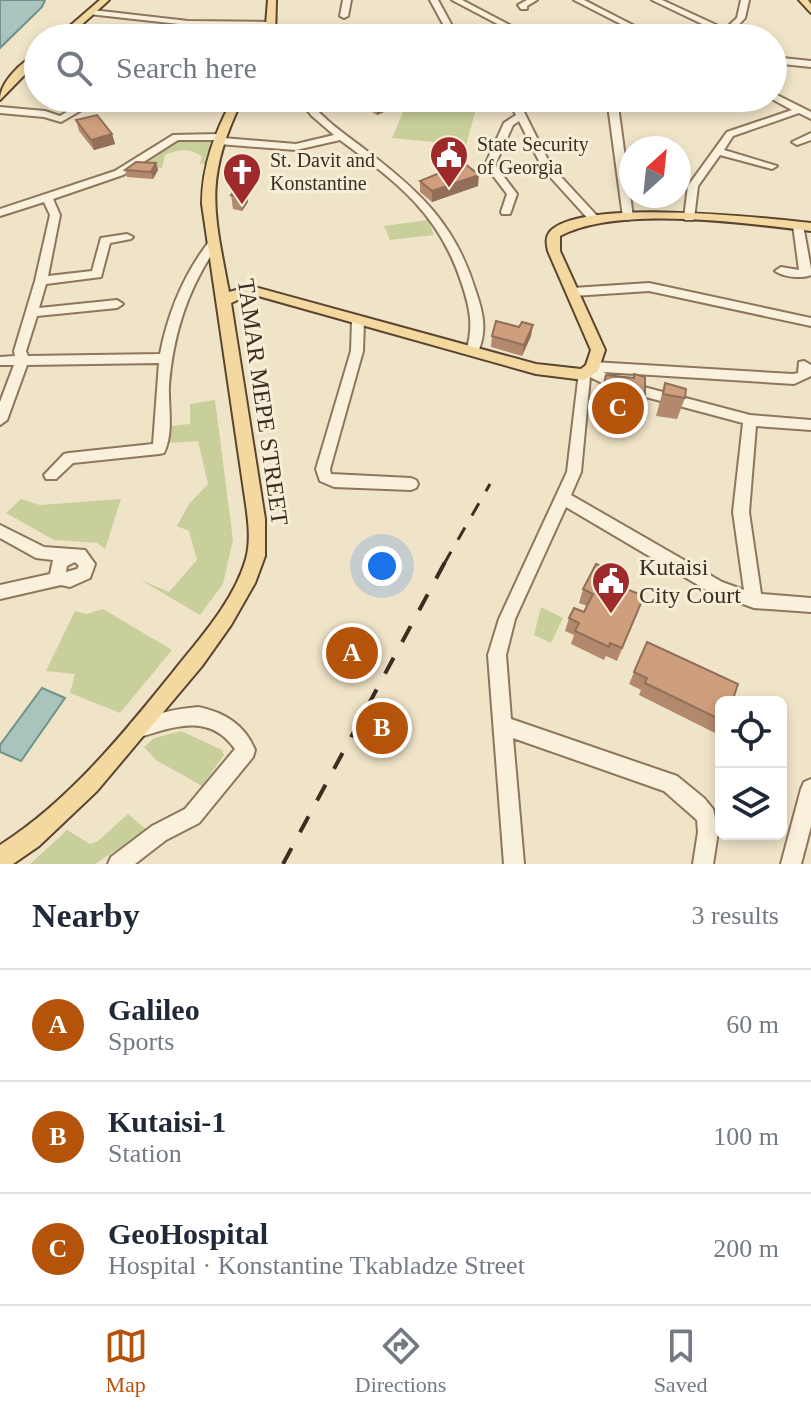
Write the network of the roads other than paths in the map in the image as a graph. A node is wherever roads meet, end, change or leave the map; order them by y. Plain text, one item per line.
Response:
1 (105, 0) edge
2 (272, 0) edge
3 (347, 0) edge
4 (434, 0) edge
5 (456, 0) edge
6 (533, 0) edge
7 (578, 0) edge
8 (656, 0) edge
9 (745, 0) edge
10 (803, 0) edge
11 (524, 7) dead end
12 (811, 10) edge
13 (92, 12) junction
14 (344, 16) dead end
15 (79, 24) edge
16 (268, 24) joint
17 (447, 24) edge
18 (503, 24) edge
19 (626, 24) edge
20 (708, 24) edge
21 (738, 24) edge
22 (787, 57) edge
23 (787, 62) edge
24 (810, 64) edge
25 (24, 69) edge
26 (0, 97) edge
27 (787, 103) edge
28 (0, 110) edge
29 (800, 110) junction
30 (73, 112) edge
31 (231, 112) edge
32 (312, 112) edge
33 (518, 112) edge
34 (614, 112) edge
35 (520, 116) junction
36 (811, 116) edge
37 (811, 136) edge
38 (340, 137) junction
39 (219, 139) junction
40 (797, 142) dead end
41 (717, 151) junction
42 (772, 166) dead end
43 (48, 198) junction
44 (506, 212) dead end
45 (0, 213) edge
46 (628, 217) junction
47 (689, 218) junction
48 (595, 220) junction
49 (804, 226) edge
50 (127, 237) dead end
51 (212, 245) junction
52 (781, 271) dead end
53 (220, 278) junction
54 (41, 281) junction
55 (251, 290) junction
56 (573, 292) junction
57 (224, 301) junction
58 (117, 304) dead end
59 (30, 313) junction
60 (358, 321) junction
61 (811, 322) edge
62 (472, 351) junction
63 (167, 358) junction
64 (22, 360) junction
65 (0, 361) edge
66 (804, 365) dead end
67 (589, 371) junction
68 (0, 420) edge
69 (750, 420) junction
70 (811, 425) edge
71 (51, 475) dead end
72 (411, 484) dead end
73 (561, 497) junction
74 (0, 531) edge
75 (42, 553) junction
76 (59, 577) junction
77 (0, 592) edge
78 (754, 601) junction
79 (811, 605) edge
80 (502, 725) junction
81 (137, 729) junction
82 (811, 789) edge
83 (0, 859) edge
84 (118, 864) edge
85 (514, 864) edge
86 (703, 864) edge
87 (791, 864) edge

1 - 13 main road
2 - 16 main road
3 - 14 street
4 - 17 street
5 - 18 street
6 - 11 street
7 - 19 street
8 - 20 street
9 - 21 street
10 - 12 main road
13 - 15 main road
13 - 16 street
22 - 24 street
23 - 24 street
25 - 26 main road
27 - 29 street
28 - 30 street
29 - 36 street
29 - 41 street
31 - 39 main road, TAMAR MEPE STREET
32 - 38 street
33 - 35 street
34 - 46 street
35 - 44 street
35 - 48 street
37 - 40 street
38 - 39 street
38 - 62 street
39 - 43 street
39 - 51 main road, TAMAR MEPE STREET
41 - 42 street
41 - 47 street
43 - 45 street
43 - 54 street
46 - 47 main road
46 - 48 main road
47 - 49 main road
48 - 56 main road
49 - 52 street
50 - 54 street
51 - 53 main road, TAMAR MEPE STREET
51 - 63 street
53 - 55 main road
53 - 57 main road, TAMAR MEPE STREET
54 - 59 street
55 - 57 main road
55 - 60 main road
56 - 61 street
56 - 67 main road
57 - 81 main road, TAMAR MEPE STREET
58 - 59 street
59 - 64 street
60 - 62 main road
60 - 72 street
62 - 67 main road
63 - 64 street
63 - 71 street
64 - 65 street
64 - 68 street
66 - 67 street
67 - 69 street
67 - 73 street
69 - 70 street
69 - 78 street
73 - 78 street
73 - 80 street
74 - 75 street
75 - 76 street
75 - 76 street
76 - 77 street
78 - 79 street
80 - 85 street
80 - 86 street
81 - 83 main road, TAMAR MEPE STREET
81 - 84 street
82 - 87 street

